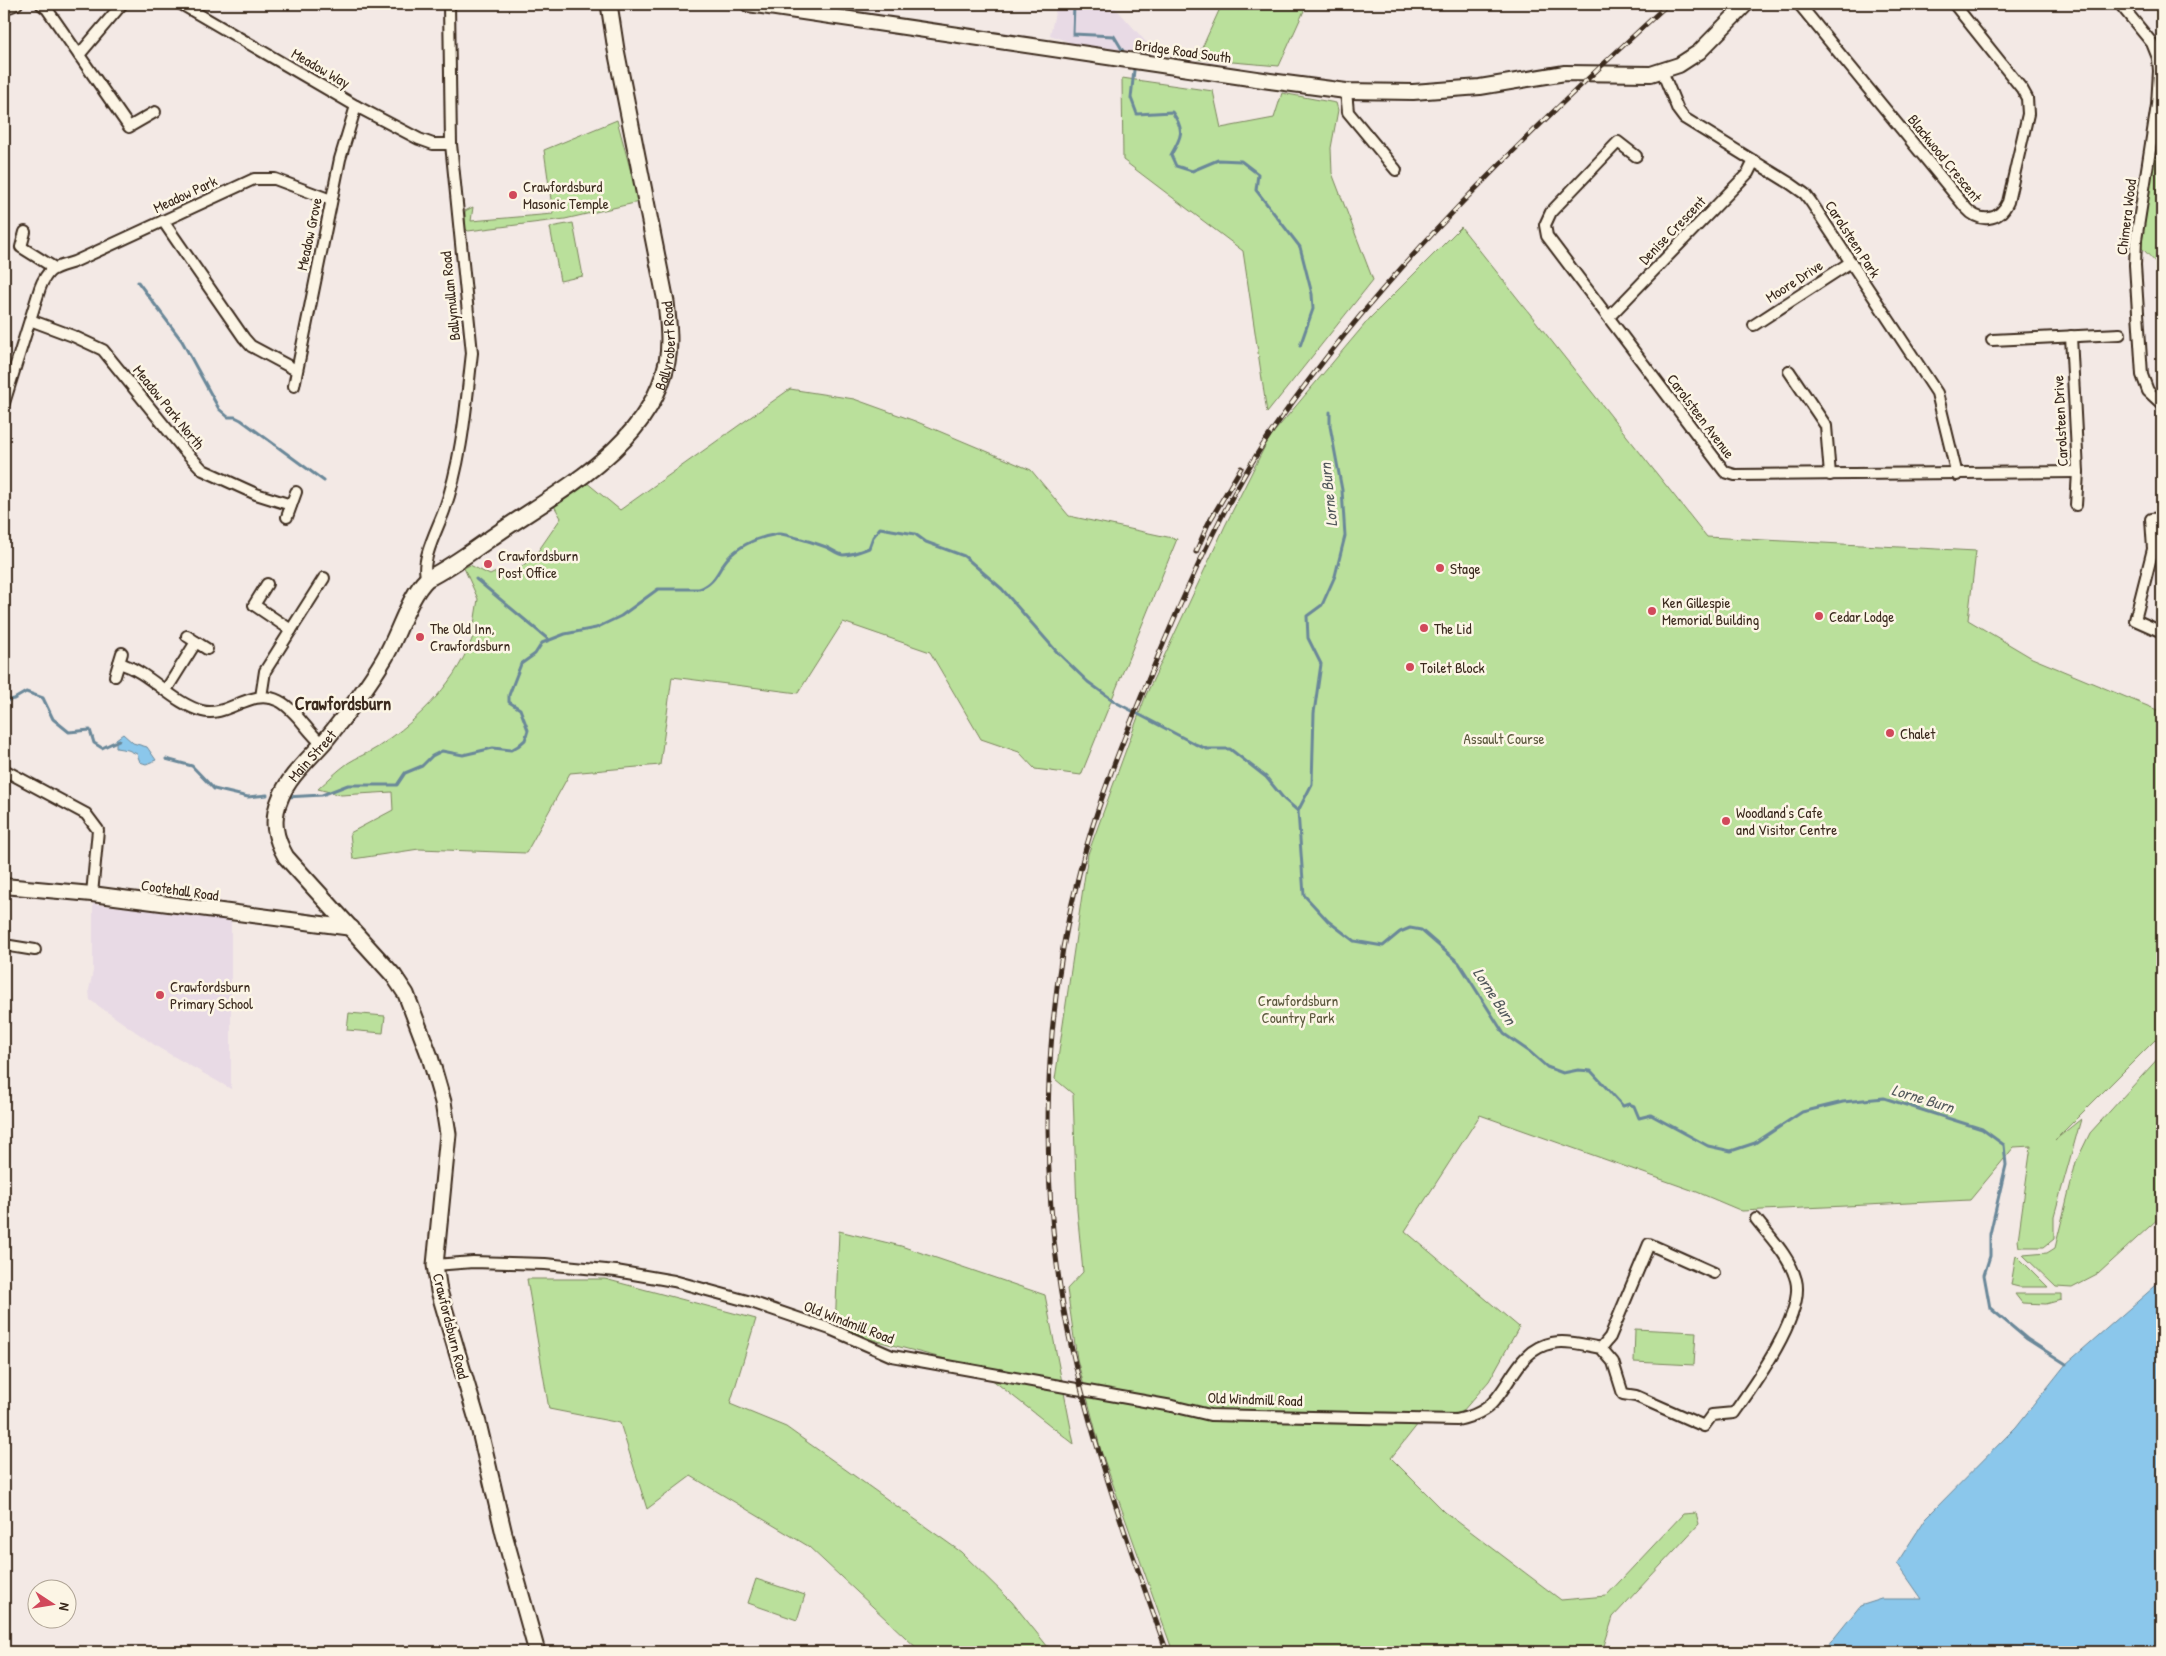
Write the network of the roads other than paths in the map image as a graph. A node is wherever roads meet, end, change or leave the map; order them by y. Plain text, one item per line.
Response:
1 (17, 4) edge
2 (41, 4) edge
3 (122, 4) edge
4 (182, 4) edge
5 (449, 4) edge
6 (609, 4) edge
7 (748, 4) edge
8 (1746, 4) edge
9 (1799, 4) edge
10 (1954, 4) edge
11 (2120, 4) edge
12 (4, 9) edge
13 (79, 55) junction
14 (2160, 57) edge
15 (1662, 71) junction
16 (1346, 91) junction
17 (356, 106) junction
18 (155, 112) dead end
19 (451, 144) junction
20 (1636, 156) dead end
21 (1754, 162) junction
22 (1396, 170) dead end
23 (331, 200) junction
24 (163, 221) junction
25 (26, 232) dead end
26 (1851, 262) junction
27 (53, 267) junction
28 (1609, 317) junction
29 (30, 320) junction
30 (1754, 325) dead end
31 (2120, 334) dead end
32 (2071, 336) junction
33 (1992, 340) dead end
34 (296, 370) junction
35 (1789, 371) dead end
36 (294, 386) dead end
37 (4, 403) edge
38 (2162, 404) edge
39 (2078, 472) junction
40 (1830, 475) junction
41 (1957, 475) junction
42 (296, 492) dead end
43 (2076, 504) dead end
44 (291, 505) junction
45 (287, 517) dead end
46 (2162, 518) edge
47 (324, 578) dead end
48 (427, 579) junction
49 (267, 584) dead end
50 (291, 630) junction
51 (2162, 632) edge
52 (187, 636) dead end
53 (196, 642) junction
54 (207, 649) dead end
55 (115, 676) dead end
56 (166, 690) junction
57 (260, 697) junction
58 (322, 744) junction
59 (4, 770) edge
60 (4, 886) edge
61 (92, 894) junction
62 (352, 928) junction
63 (4, 945) edge
64 (35, 950) dead end
65 (1756, 1219) dead end
66 (435, 1264) junction
67 (1714, 1274) dead end
68 (1601, 1348) junction
69 (537, 1652) edge

1 - 12 street
2 - 13 street
3 - 13 street
4 - 17 street, Meadow Way
5 - 19 street, Ballymullan Road
6 - 48 main road, Ballyrobert Road
7 - 16 street, Bridge Road South
8 - 15 street, Bridge Road South
9 - 10 street, Blackwood Crescent
11 - 14 street
13 - 18 street
14 - 38 street, Chimera Wood
15 - 16 street, Bridge Road South
15 - 21 street, Carolsteen Park
16 - 22 street
17 - 19 street, Meadow Way
17 - 23 street, Meadow Grove
19 - 48 street, Ballymullan Road
20 - 28 street, Carolsteen Avenue
21 - 26 street, Carolsteen Park
21 - 28 street, Denise Crescent
23 - 24 street, Meadow Park
23 - 34 street, Meadow Grove
24 - 27 street, Meadow Park
24 - 34 street
25 - 27 street
26 - 30 street, Moore Drive
26 - 41 street, Carolsteen Park
27 - 29 street
28 - 40 street, Carolsteen Avenue
29 - 37 street
29 - 44 street, Meadow Park North
31 - 32 street
32 - 33 street
32 - 39 street, Carolsteen Drive
34 - 36 street, Meadow Grove
35 - 40 street
39 - 41 street, Carolsteen Avenue
39 - 43 street, Carolsteen Drive
40 - 41 street, Carolsteen Avenue
42 - 44 street
44 - 45 street
46 - 51 street
47 - 50 street
48 - 58 main road, Main Street
49 - 50 street
50 - 57 street
52 - 53 street
53 - 54 street
53 - 56 street
55 - 56 street
56 - 57 street
57 - 58 street
58 - 62 main road, Main Street
59 - 61 street
60 - 61 street, Cootehall Road
61 - 62 street, Cootehall Road
62 - 66 main road, Crawfordsburn Road
63 - 64 street
65 - 68 street
66 - 68 street, Old Windmill Road
66 - 69 main road, Crawfordsburn Road
67 - 68 street

